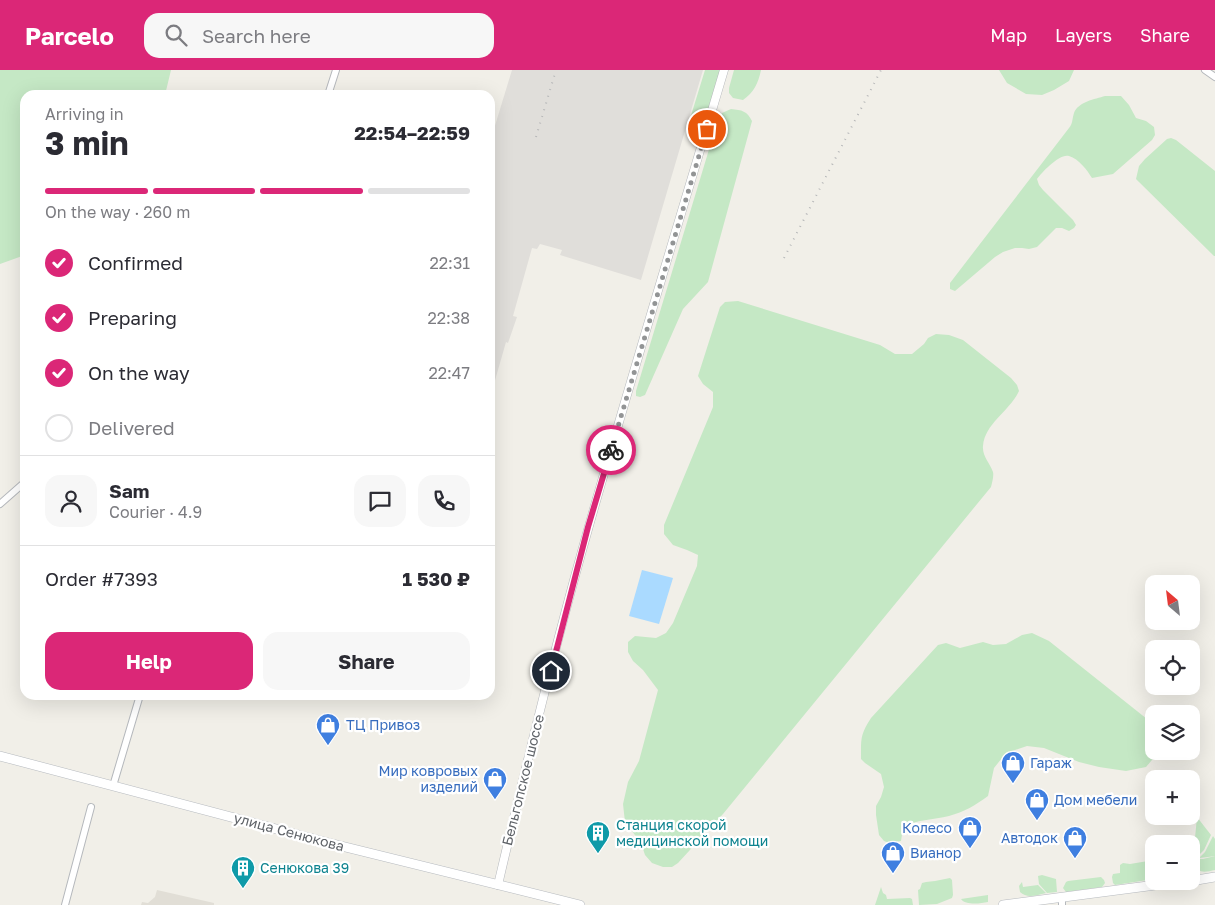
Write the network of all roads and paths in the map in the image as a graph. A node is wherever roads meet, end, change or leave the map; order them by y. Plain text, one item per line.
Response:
1 (336, 70) edge
2 (724, 70) edge
3 (1205, 70) edge
4 (1215, 77) edge
5 (330, 90) edge
6 (20, 486) edge
7 (0, 504) edge
8 (139, 700) edge
9 (0, 756) edge
10 (114, 786) junction
11 (91, 807) dead end
12 (1215, 877) edge
13 (1200, 880) edge
14 (498, 885) junction
15 (1145, 888) edge
16 (1062, 901) edge
17 (64, 905) edge
18 (580, 905) edge
19 (1004, 905) edge

1 - 5 street
2 - 14 street, Бельгопское шоссе
3 - 4 street
6 - 7 street
8 - 10 street
9 - 10 main road, улица Сенюкова
10 - 14 main road, улица Сенюкова
11 - 17 street
12 - 13 main road
14 - 18 main road, улица Сенюкова
15 - 16 main road
16 - 19 main road

